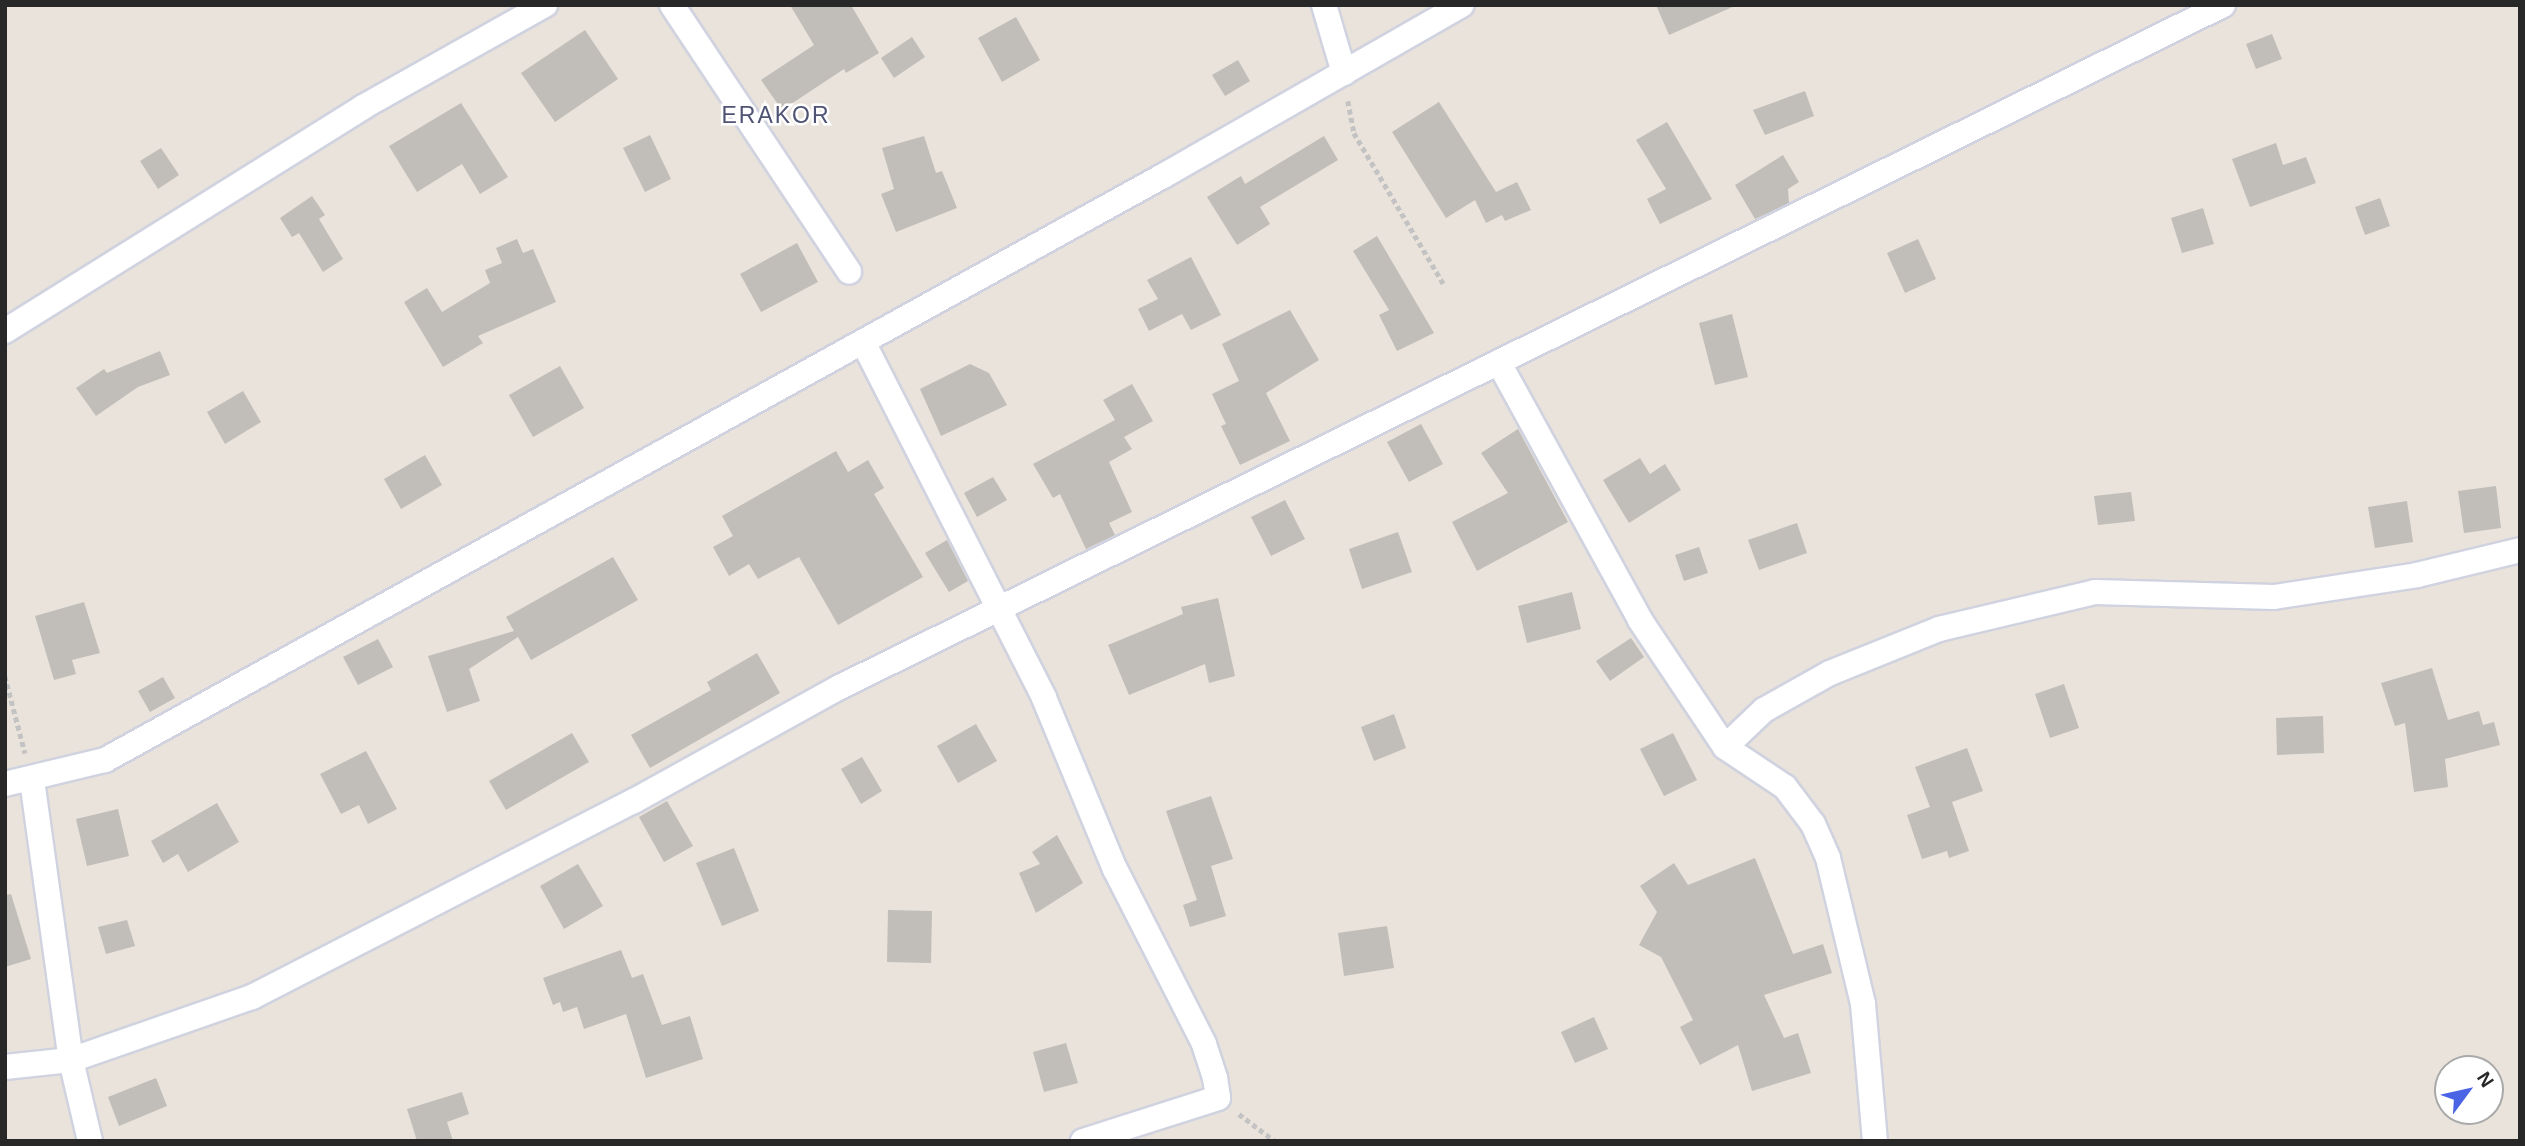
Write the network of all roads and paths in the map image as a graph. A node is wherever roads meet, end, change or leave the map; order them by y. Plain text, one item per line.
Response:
1 (545, 5) edge
2 (672, 5) edge
3 (1324, 5) edge
4 (1462, 5) edge
5 (2223, 5) edge
6 (2193, 11) edge
7 (1343, 73) junction
8 (849, 271) dead end
9 (1444, 286) dead end
10 (5, 331) edge
11 (863, 342) junction
12 (1500, 363) junction
13 (2520, 550) edge
14 (999, 611) junction
15 (5, 676) edge
16 (1725, 747) junction
17 (32, 780) junction
18 (5, 784) edge
19 (71, 1060) junction
20 (5, 1067) edge
21 (1218, 1098) junction
22 (90, 1141) edge
23 (1083, 1141) edge
24 (1275, 1141) edge
25 (1875, 1141) edge

1 - 10 street
2 - 8 street
3 - 7 street
4 - 7 street
5 - 6 street
6 - 12 street
7 - 9 path
7 - 11 street
11 - 14 street
11 - 17 street
12 - 14 street
12 - 16 street
13 - 16 street
14 - 19 street
14 - 21 street
15 - 17 path
16 - 25 street
17 - 18 street
17 - 19 street
19 - 20 street
19 - 22 street
21 - 23 street
21 - 24 path

